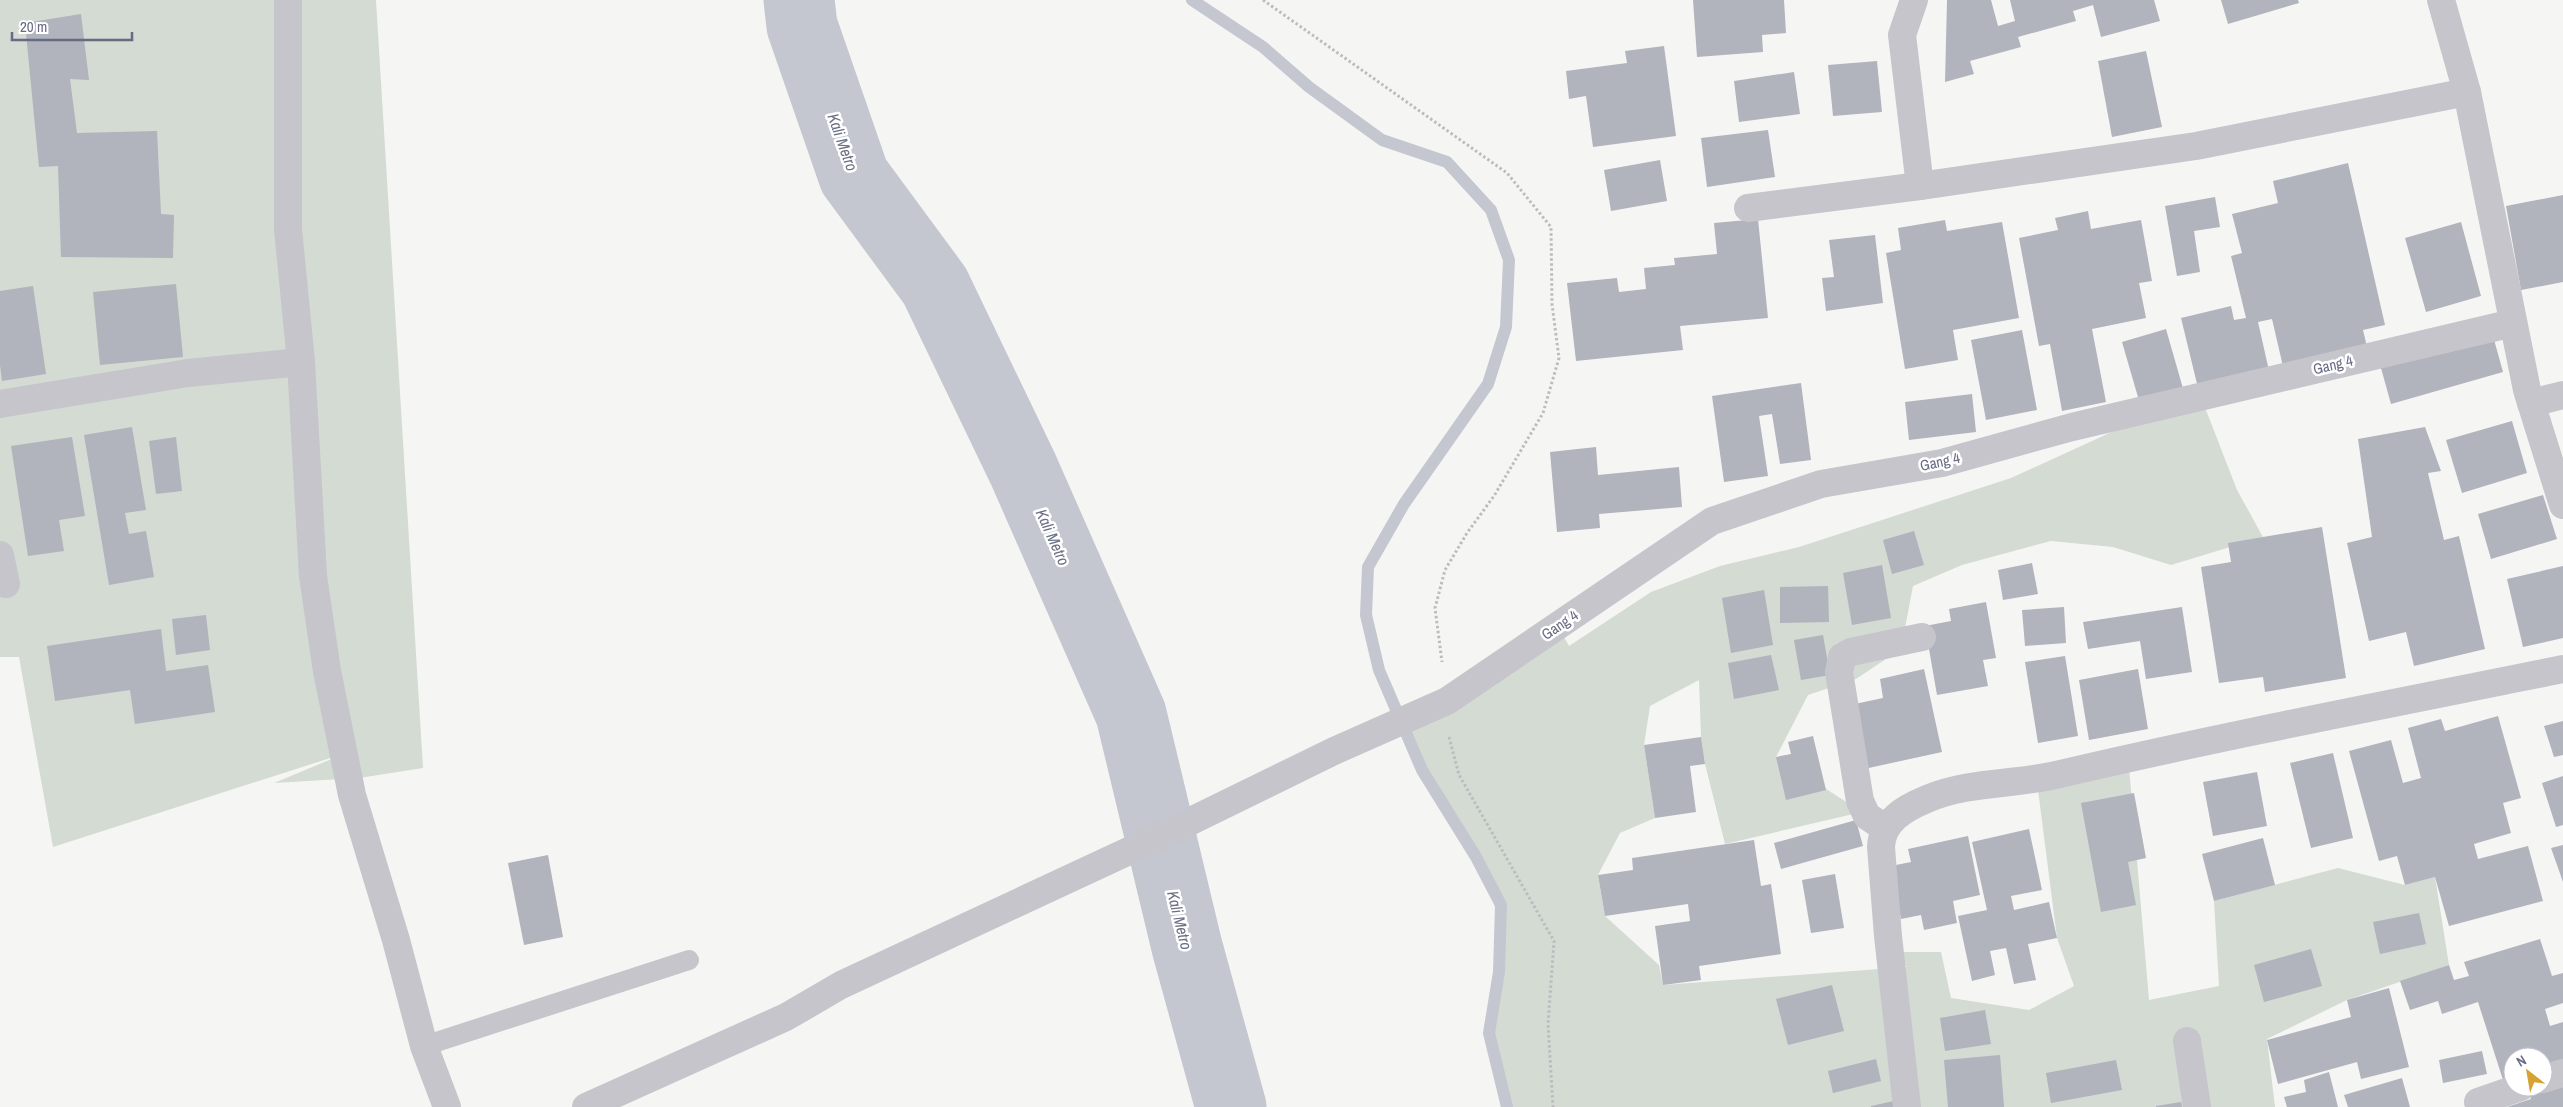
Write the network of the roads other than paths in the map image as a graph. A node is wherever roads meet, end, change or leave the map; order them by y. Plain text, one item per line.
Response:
1 (288, 0) edge
2 (1914, 0) edge
3 (2441, 0) edge
4 (2467, 92) junction
5 (1920, 186) junction
6 (1748, 208) dead end
7 (2515, 332) junction
8 (302, 362) junction
9 (2563, 395) edge
10 (2529, 396) junction
11 (0, 404) edge
12 (2563, 505) edge
13 (0, 555) edge
14 (6, 584) dead end
15 (1922, 637) dead end
16 (2563, 669) edge
17 (1885, 828) junction
18 (689, 960) dead end
19 (2187, 1041) dead end
20 (424, 1046) junction
21 (2503, 1093) edge
22 (447, 1107) edge
23 (586, 1107) edge
24 (1907, 1107) edge
25 (2197, 1107) edge
26 (2480, 1107) edge

1 - 8 street
2 - 5 street
3 - 4 street
4 - 5 street
4 - 7 street
5 - 6 street
7 - 10 street
7 - 23 street, Gang 4
8 - 11 street
8 - 20 street
9 - 10 street
10 - 12 street
13 - 14 street
15 - 17 street
16 - 17 street
17 - 24 street
18 - 20 lane
19 - 25 street
20 - 22 street
21 - 26 street

